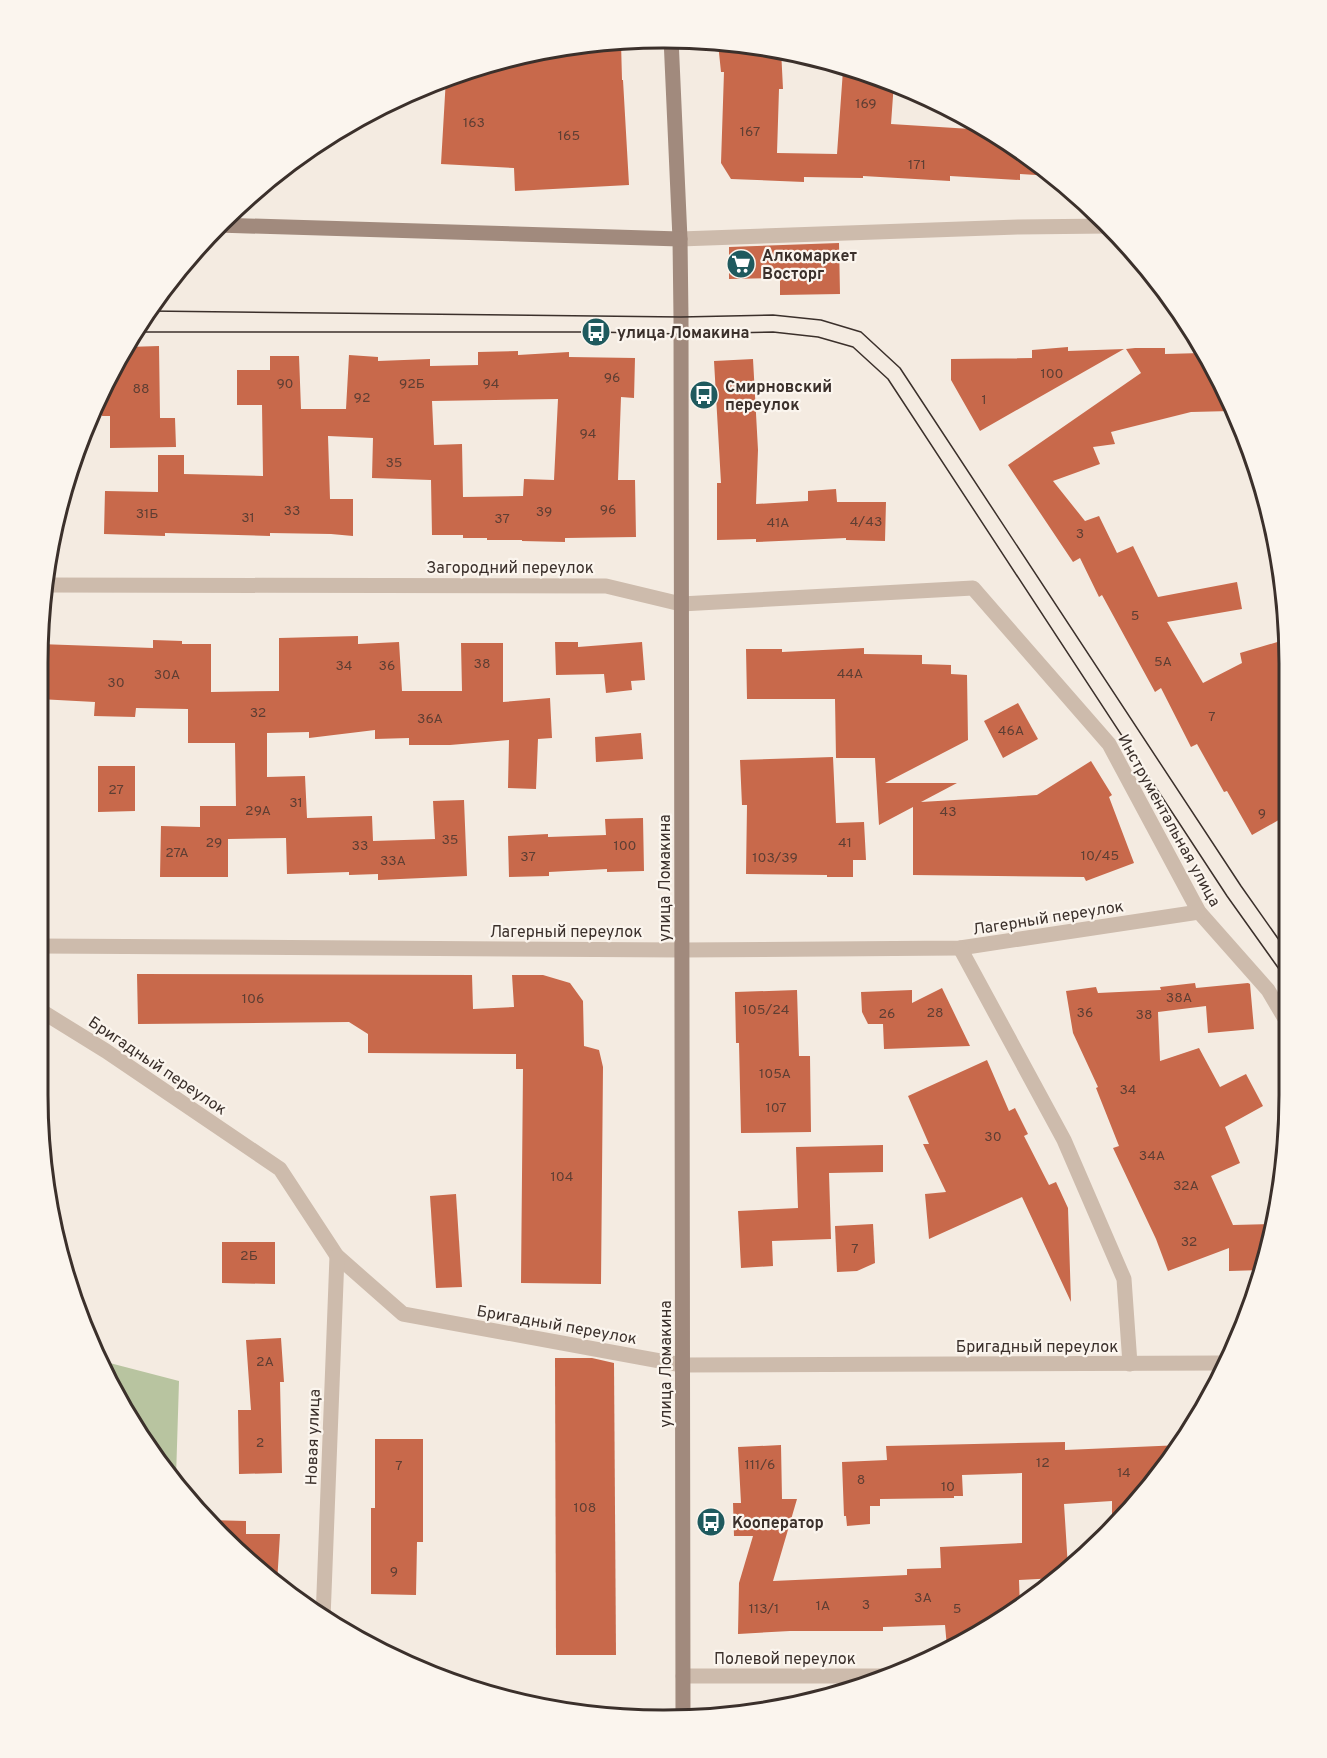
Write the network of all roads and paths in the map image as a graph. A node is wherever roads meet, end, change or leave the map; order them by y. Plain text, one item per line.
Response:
1 (671, 48) edge
2 (231, 225) edge
3 (1097, 226) edge
4 (680, 239) junction
5 (53, 585) edge
6 (973, 588) joint
7 (681, 604) junction
8 (1199, 912) junction
9 (48, 946) edge
10 (960, 948) junction
11 (682, 950) junction
12 (1279, 1009) edge
13 (48, 1015) edge
14 (337, 1256) junction
15 (1218, 1363) edge
16 (1130, 1364) junction
17 (682, 1365) junction
18 (323, 1607) edge
19 (683, 1676) junction
20 (864, 1676) edge
21 (683, 1710) edge

1 - 4 main road, улица Ломакина
2 - 4 main road
3 - 4 street
4 - 7 main road, улица Ломакина
5 - 7 street, Загородний переулок
6 - 7 street, Загородний переулок
6 - 8 street, Инструментальная улица
7 - 11 main road, улица Ломакина
8 - 10 street, Лагерный переулок
8 - 12 street, Инструментальная улица
9 - 11 street, Лагерный переулок
10 - 11 street, Лагерный переулок
10 - 16 street
11 - 17 main road, улица Ломакина
13 - 14 street, Бригадный переулок
14 - 17 street, Бригадный переулок
14 - 18 street, Новая улица
15 - 16 street, Бригадный переулок
16 - 17 street, Бригадный переулок
17 - 19 main road, улица Ломакина
19 - 20 street, Полевой переулок
19 - 21 main road, улица Ломакина

